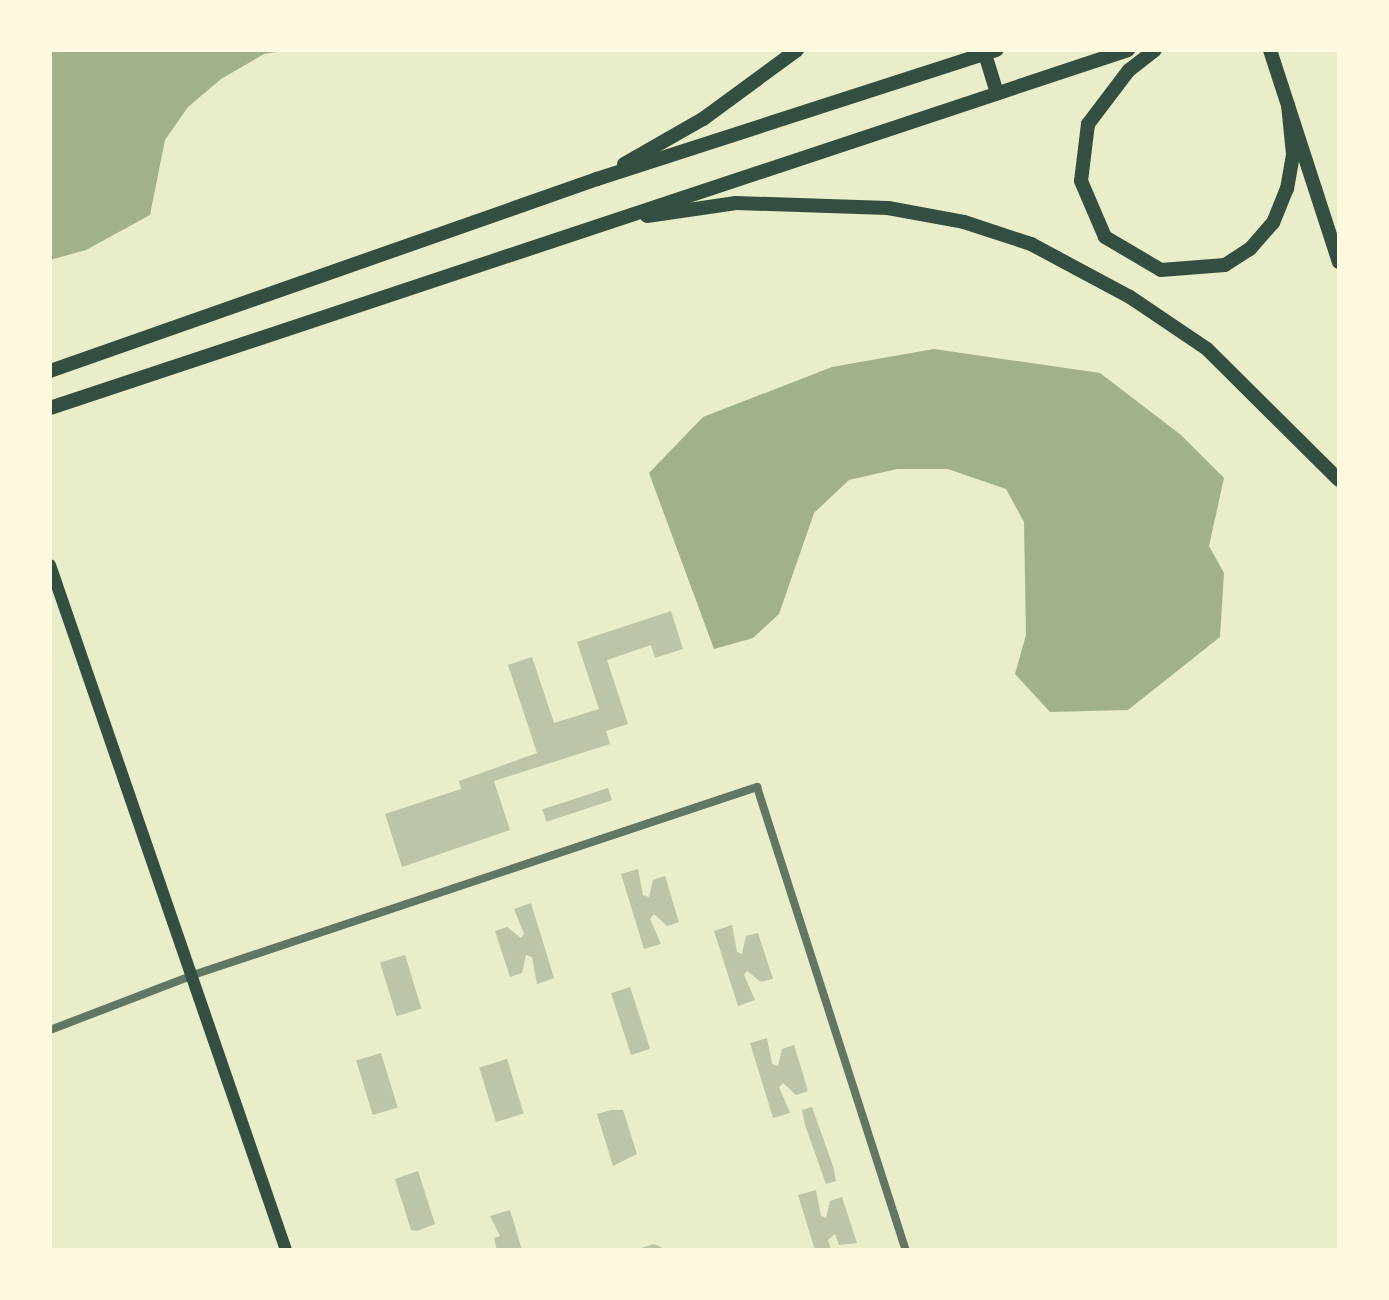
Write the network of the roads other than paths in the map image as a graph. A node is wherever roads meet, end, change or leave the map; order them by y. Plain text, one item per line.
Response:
1 (797, 50) edge
2 (1128, 50) edge
3 (1155, 50) edge
4 (1270, 50) edge
5 (991, 52) edge
6 (997, 93) junction
7 (1288, 105) junction
8 (597, 179) junction
9 (611, 222) junction
10 (1339, 262) edge
11 (50, 371) edge
12 (50, 408) edge
13 (1339, 480) edge
14 (50, 565) edge
15 (193, 975) junction
16 (50, 1030) edge
17 (286, 1250) edge
18 (906, 1250) edge

1 - 8 highway
2 - 6 highway
3 - 7 highway
4 - 7 highway
5 - 6 highway
5 - 8 highway
6 - 9 highway
7 - 10 highway
8 - 11 highway
9 - 12 highway
9 - 13 highway
14 - 15 main road
15 - 16 street
15 - 17 main road
15 - 18 street

